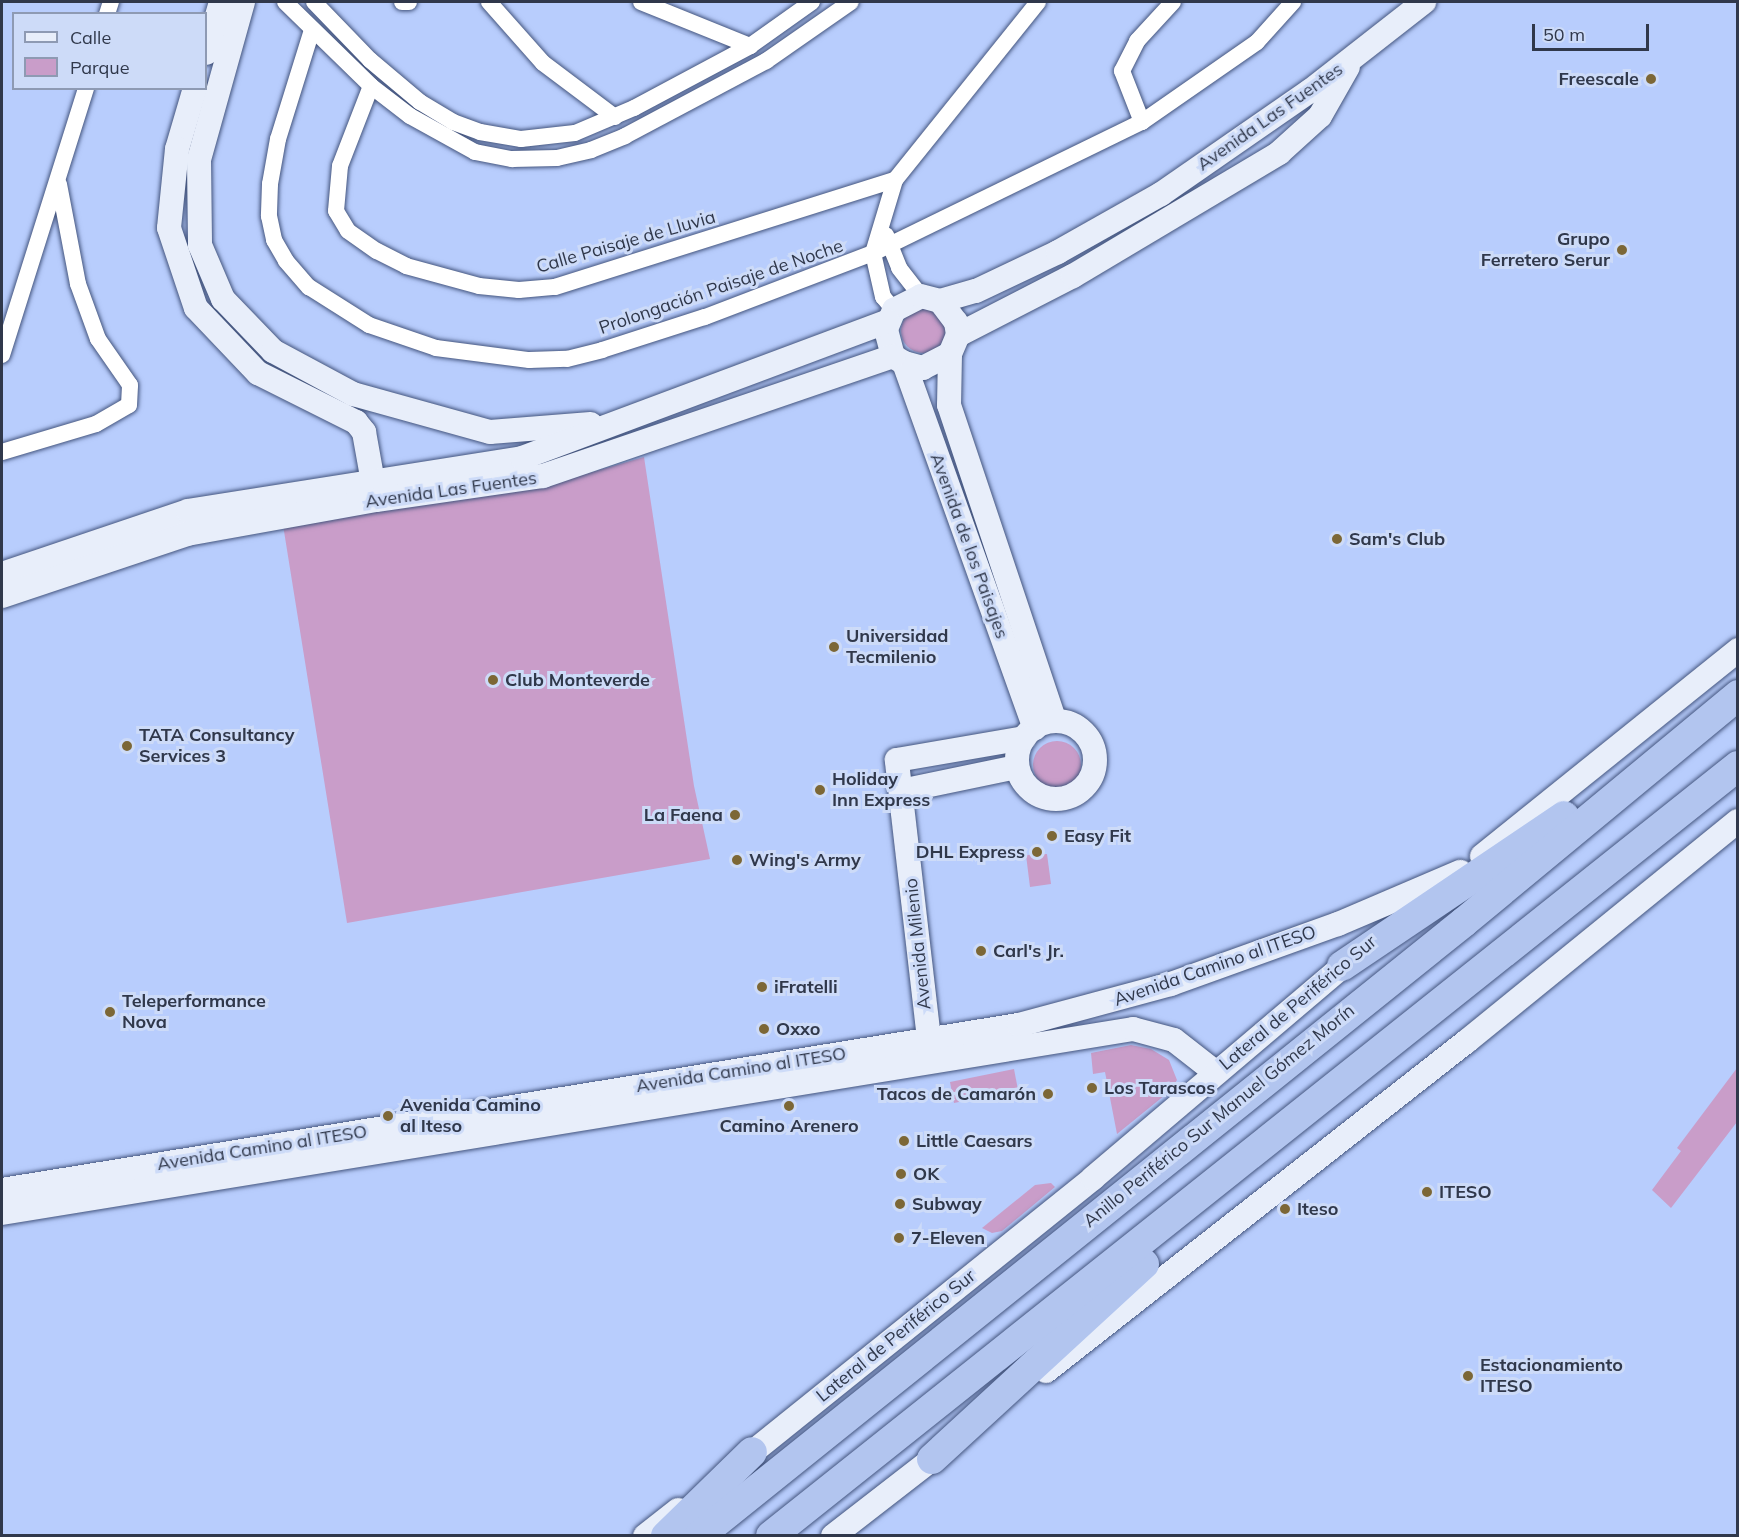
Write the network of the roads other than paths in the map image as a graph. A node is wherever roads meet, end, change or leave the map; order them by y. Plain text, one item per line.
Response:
1 (221, 2) edge
2 (243, 2) edge
3 (285, 2) edge
4 (314, 2) edge
5 (402, 2) edge
6 (409, 2) edge
7 (489, 2) edge
8 (640, 2) edge
9 (812, 2) edge
10 (851, 2) edge
11 (1038, 2) edge
12 (1173, 2) edge
13 (1293, 2) edge
14 (1424, 2) edge
15 (312, 30) junction
16 (750, 46) junction
17 (212, 48) edge
18 (1353, 58) junction
19 (371, 86) junction
20 (85, 90) edge
21 (194, 90) edge
22 (415, 109) junction
23 (615, 117) junction
24 (1142, 122) junction
25 (894, 180) junction
26 (59, 184) junction
27 (883, 225) junction
28 (890, 245) junction
29 (873, 254) junction
30 (930, 299) junction
31 (891, 315) junction
32 (954, 345) junction
33 (2, 355) edge
34 (898, 360) junction
35 (623, 422) junction
36 (2, 452) edge
37 (374, 490) junction
38 (2, 574) edge
39 (2, 596) edge
40 (1737, 650) edge
41 (1737, 668) edge
42 (1692, 688) junction
43 (1737, 695) edge
44 (1038, 729) junction
45 (1694, 729) junction
46 (1737, 766) edge
47 (1017, 767) junction
48 (901, 791) junction
49 (1737, 821) edge
50 (1460, 872) junction
51 (1342, 966) junction
52 (930, 1051) junction
53 (1215, 1072) junction
54 (1319, 1103) junction
55 (2, 1190) edge
56 (2, 1214) edge
57 (752, 1452) junction
58 (932, 1459) junction
59 (645, 1536) edge
60 (666, 1536) edge
61 (699, 1536) edge
62 (771, 1536) edge
63 (833, 1536) edge

1 - 17 street
2 - 17 street
3 - 15 street
4 - 22 street
5 - 6 street
7 - 23 street
8 - 16 street
9 - 16 street
10 - 22 street
11 - 25 street
12 - 24 street
13 - 24 street, Prolongación Paisaje de Noche
14 - 18 street
15 - 19 street
15 - 29 street, Prolongación Paisaje de Noche
16 - 23 street
17 - 35 street
18 - 30 street, Avenida Las Fuentes
18 - 32 street, Avenida Las Fuentes
19 - 22 street
19 - 25 street, Calle Paisaje de Lluvia
20 - 26 street
21 - 37 street
22 - 23 street
24 - 28 street, Prolongación Paisaje de Noche
25 - 27 street
26 - 33 street
26 - 36 street
27 - 28 street
27 - 29 street
28 - 29 street, Prolongación Paisaje de Noche
28 - 30 street
29 - 31 street
30 - 31 street
30 - 32 street
31 - 34 street
31 - 35 street, Avenida Las Fuentes
32 - 34 street
32 - 44 street, Avenida de los Paisajes
34 - 37 street, Avenida Las Fuentes
34 - 44 street, Avenida de los Paisajes
35 - 37 street, Avenida Las Fuentes
37 - 38 street, Avenida Las Fuentes
37 - 39 street, Avenida Las Fuentes
40 - 42 street, Lateral de Periférico Sur
41 - 42 street
42 - 50 street, Lateral de Periférico Sur
43 - 45 highway, Anillo Periférico Sur Manuel Gómez Morín
44 - 47 street
44 - 47 street
44 - 48 street, Avenida Milenio
45 - 51 highway
45 - 61 highway, Anillo Periférico Sur Manuel Gómez Morín
46 - 54 highway
47 - 48 street
48 - 52 street, Avenida Milenio
49 - 58 street
50 - 51 street, Lateral de Periférico Sur
50 - 52 street, Avenida Camino al ITESO
51 - 53 street, Lateral de Periférico Sur
52 - 53 street, Avenida Camino al ITESO
52 - 55 street, Avenida Camino al ITESO
52 - 56 street, Avenida Camino al ITESO
53 - 57 street, Lateral de Periférico Sur
54 - 58 highway
54 - 62 highway
57 - 59 street, Lateral de Periférico Sur
57 - 60 highway
58 - 63 street

